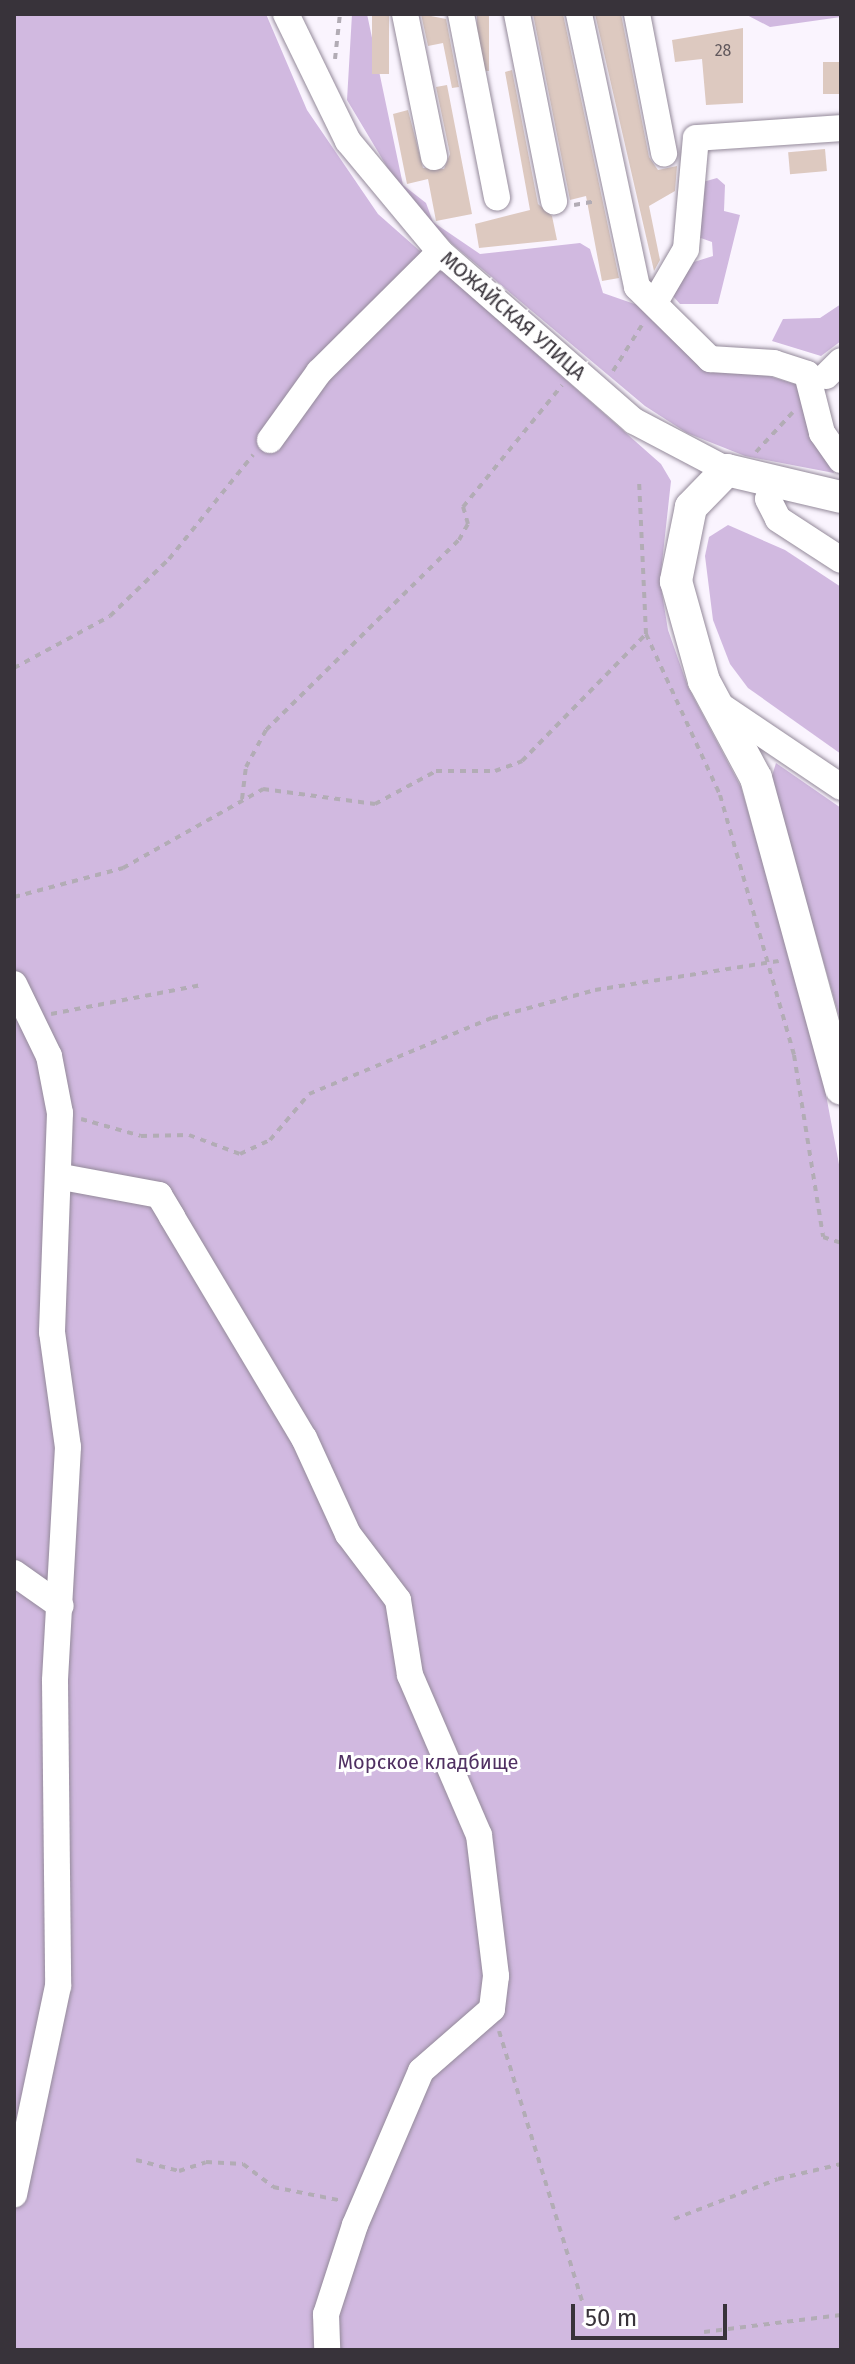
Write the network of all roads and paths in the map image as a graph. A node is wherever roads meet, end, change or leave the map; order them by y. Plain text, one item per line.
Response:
1 (286, 14) edge
2 (405, 14) edge
3 (461, 14) edge
4 (517, 14) edge
5 (579, 14) edge
6 (637, 14) edge
7 (841, 128) edge
8 (664, 153) dead end
9 (434, 157) dead end
10 (615, 197) junction
11 (497, 198) dead end
12 (554, 201) joint
13 (440, 252) junction
14 (655, 302) junction
15 (574, 371) junction
16 (827, 378) edge
17 (599, 391) junction
18 (270, 440) joint
19 (841, 460) edge
20 (749, 476) junction
21 (639, 481) dead end
22 (841, 497) edge
23 (841, 560) edge
24 (646, 634) junction
25 (14, 668) edge
26 (718, 704) junction
27 (841, 787) edge
28 (242, 800) junction
29 (14, 897) edge
30 (809, 955) junction
31 (770, 962) junction
32 (14, 984) edge
33 (201, 985) dead end
34 (34, 1018) junction
35 (841, 1089) edge
36 (60, 1113) junction
37 (62, 1177) junction
38 (841, 1243) edge
39 (14, 1573) edge
40 (61, 1606) junction
41 (492, 2009) junction
42 (136, 2160) dead end
43 (841, 2164) edge
44 (14, 2194) edge
45 (369, 2199) junction
46 (674, 2219) dead end
47 (583, 2304) dead end
48 (841, 2315) edge
49 (704, 2332) dead end
50 (327, 2350) edge

1 - 13 street, МОЖАЙСКАЯ УЛИЦА
2 - 9 street
3 - 11 street
4 - 12 street
5 - 10 street
6 - 8 street
7 - 14 street
10 - 12 path
10 - 14 street
13 - 15 street, МОЖАЙСКАЯ УЛИЦА
13 - 18 street
14 - 16 street
14 - 17 path
15 - 17 street, МОЖАЙСКАЯ УЛИЦА
15 - 28 path
16 - 19 street
16 - 20 path
17 - 20 street, МОЖАЙСКАЯ УЛИЦА
18 - 25 path
20 - 22 main road, МОЖАЙСКАЯ УЛИЦА
20 - 23 street
20 - 26 main road
21 - 24 path
24 - 28 path
24 - 31 path
26 - 27 street
26 - 30 main road
28 - 29 path
30 - 31 path
30 - 35 main road
31 - 36 path
31 - 38 path
32 - 34 street
33 - 34 path
34 - 36 street
36 - 37 street
37 - 40 street
37 - 41 street
39 - 40 street
40 - 44 street
41 - 45 street
41 - 47 path
42 - 45 path
43 - 46 path
45 - 50 street
48 - 49 path

